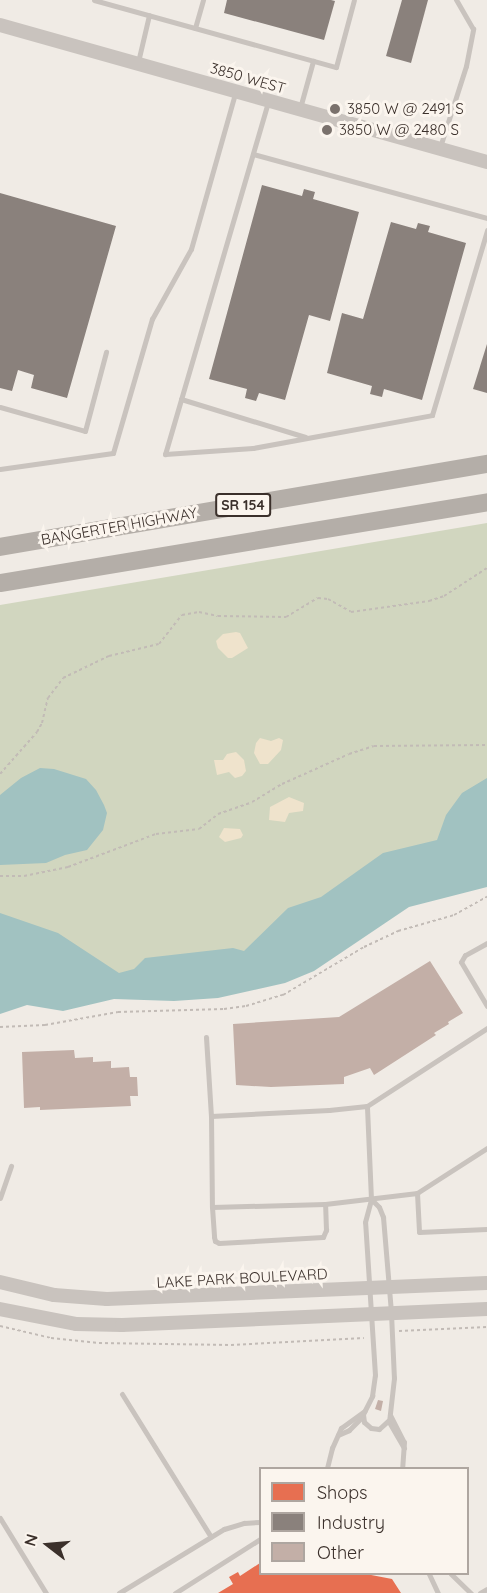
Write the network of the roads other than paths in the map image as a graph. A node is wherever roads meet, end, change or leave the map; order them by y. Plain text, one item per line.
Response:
1 (94, 0) edge
2 (203, 0) edge
3 (354, 0) edge
4 (456, 0) edge
5 (106, 2) edge
6 (149, 15) junction
7 (0, 25) edge
8 (195, 28) junction
9 (313, 61) junction
10 (138, 64) junction
11 (235, 92) junction
12 (269, 101) junction
13 (299, 110) junction
14 (440, 149) junction
15 (253, 154) junction
16 (487, 162) edge
17 (487, 218) edge
18 (487, 230) edge
19 (106, 352) dead end
20 (181, 399) junction
21 (0, 407) edge
22 (306, 438) junction
23 (487, 464) edge
24 (0, 469) edge
25 (487, 502) edge
26 (0, 547) edge
27 (0, 583) edge
28 (487, 943) edge
29 (487, 1006) edge
30 (487, 1028) edge
31 (206, 1037) dead end
32 (367, 1106) junction
33 (211, 1116) junction
34 (487, 1148) edge
35 (11, 1166) dead end
36 (417, 1193) junction
37 (0, 1198) edge
38 (370, 1199) junction
39 (325, 1204) junction
40 (212, 1207) junction
41 (487, 1229) edge
42 (0, 1282) edge
43 (487, 1283) edge
44 (389, 1287) junction
45 (368, 1288) junction
46 (0, 1309) edge
47 (487, 1309) edge
48 (391, 1313) junction
49 (370, 1314) junction
50 (122, 1394) dead end
51 (390, 1411) junction
52 (364, 1412) junction
53 (389, 1419) junction
54 (404, 1448) junction
55 (327, 1467) edge
56 (402, 1467) edge
57 (0, 1518) edge
58 (259, 1522) edge
59 (211, 1537) junction
60 (259, 1540) edge
61 (429, 1575) edge
62 (452, 1575) edge
63 (487, 1589) edge
64 (46, 1593) edge
65 (119, 1593) edge
66 (175, 1593) edge
67 (438, 1593) edge
68 (471, 1593) edge
69 (480, 1593) edge

1 - 5 lane
2 - 8 lane
3 - 9 lane
4 - 14 lane
5 - 6 lane
6 - 8 lane
6 - 10 lane
7 - 10 street, 3850 WEST
8 - 9 lane
9 - 13 lane
10 - 11 street, 3850 WEST
11 - 12 street, 3850 WEST
11 - 24 lane
12 - 13 street, 3850 WEST
12 - 15 lane
13 - 14 street, 3850 WEST
14 - 16 street, 3850 WEST
15 - 17 lane
15 - 20 lane
18 - 22 lane
19 - 21 lane
20 - 22 lane
20 - 22 lane
23 - 26 highway, BANGERTER HIGHWAY / SR 154
25 - 27 highway, SR 154
28 - 29 lane
30 - 32 lane
31 - 33 lane
32 - 33 lane
32 - 38 lane
33 - 40 lane
34 - 36 lane
35 - 37 lane
36 - 38 lane
36 - 41 lane
38 - 39 lane
38 - 44 lane
38 - 45 lane
39 - 40 lane
39 - 40 lane
42 - 45 street, LAKE PARK BOULEVARD
43 - 44 street, LAKE PARK BOULEVARD
44 - 45 street, LAKE PARK BOULEVARD
44 - 48 lane
45 - 49 lane
46 - 49 street
47 - 48 street
48 - 49 street
48 - 51 lane
49 - 52 lane
50 - 59 lane
51 - 53 lane
51 - 54 lane
52 - 53 lane
52 - 55 lane
53 - 54 lane
54 - 56 lane
57 - 64 lane
58 - 59 lane
59 - 65 lane
60 - 66 lane
61 - 67 lane
62 - 68 lane
63 - 69 lane

